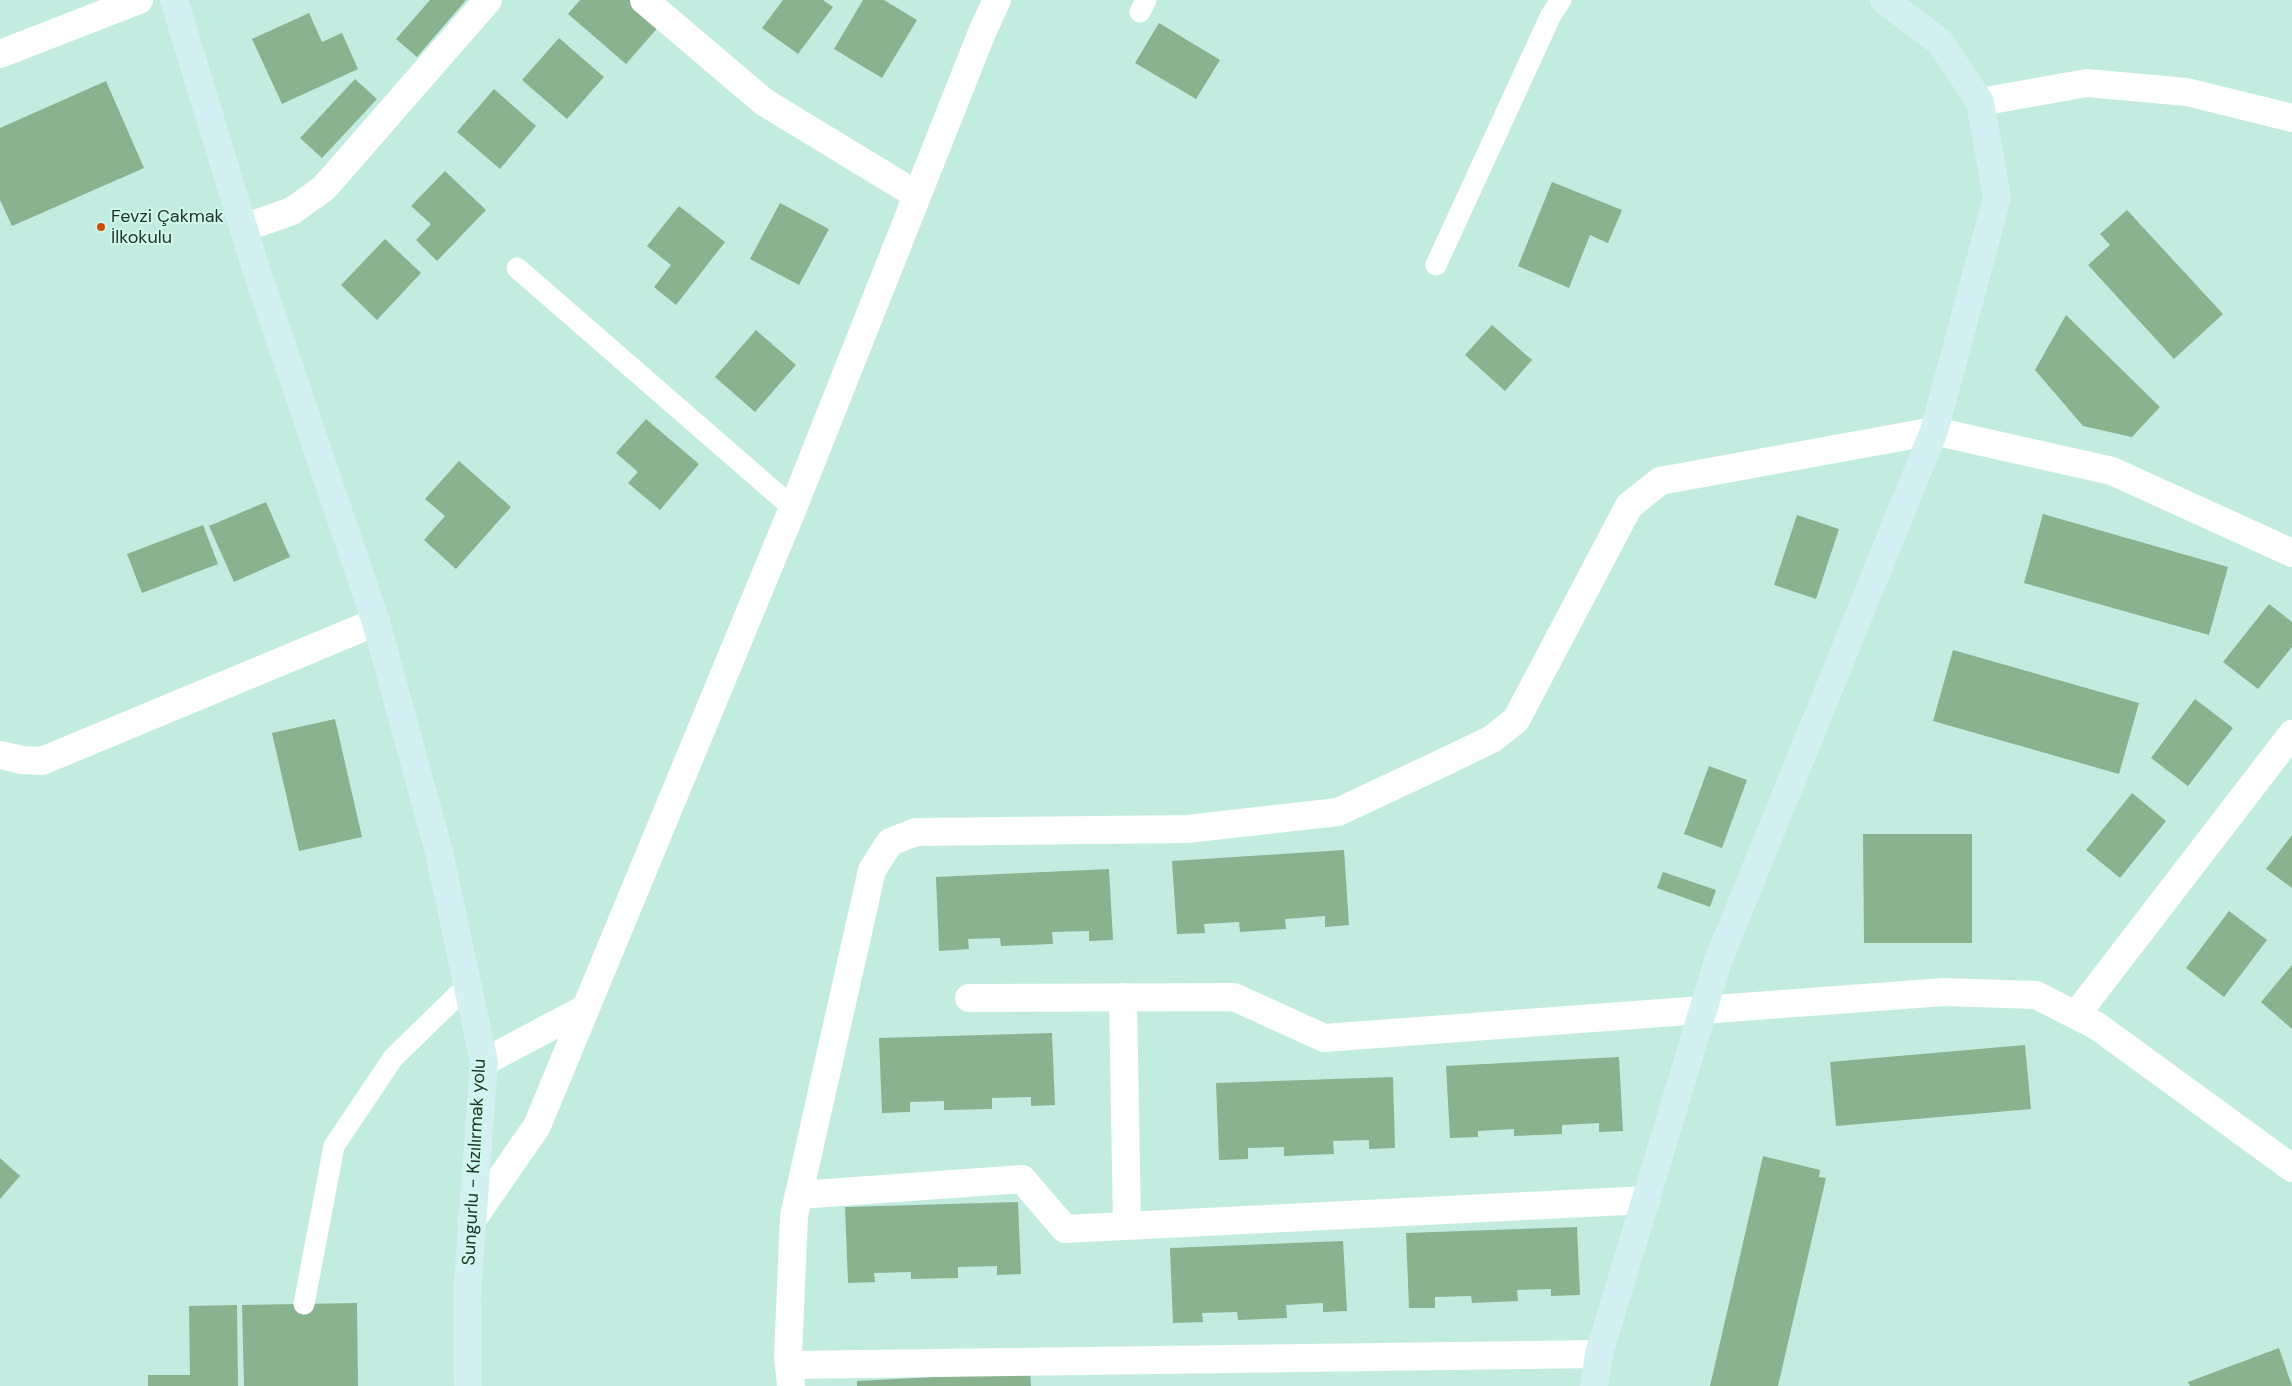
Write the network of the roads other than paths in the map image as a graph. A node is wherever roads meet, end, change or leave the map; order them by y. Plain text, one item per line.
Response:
1 (139, 0) edge
2 (174, 0) edge
3 (488, 0) edge
4 (644, 0) edge
5 (997, 0) edge
6 (1561, 0) edge
7 (1884, 0) edge
8 (0, 54) edge
9 (1980, 102) junction
10 (2292, 118) edge
11 (917, 195) junction
12 (244, 228) junction
13 (1436, 265) dead end
14 (517, 268) dead end
15 (1934, 431) junction
16 (793, 508) junction
17 (2292, 553) edge
18 (376, 622) junction
19 (2292, 734) edge
20 (0, 755) edge
21 (467, 986) junction
22 (1123, 997) junction
23 (969, 998) dead end
24 (586, 1008) junction
25 (1703, 1010) junction
26 (2076, 1015) junction
27 (484, 1062) junction
28 (2292, 1168) edge
29 (799, 1195) junction
30 (1646, 1200) junction
31 (472, 1220) junction
32 (1128, 1226) junction
33 (304, 1304) dead end
34 (1599, 1354) junction
35 (790, 1376) edge
36 (468, 1386) edge
37 (1594, 1386) edge

1 - 8 street
2 - 12 street, Sungurlu - Kızılırmak yolu
3 - 12 street
4 - 11 street
5 - 11 street
6 - 13 lane
7 - 9 street
9 - 10 street
9 - 15 street
11 - 16 street
12 - 18 street, Sungurlu - Kızılırmak yolu
14 - 16 lane
15 - 17 street
15 - 25 street
15 - 29 street
16 - 24 street
18 - 20 street
18 - 21 street, Sungurlu - Kızılırmak yolu
19 - 26 street
21 - 27 street, Sungurlu - Kızılırmak yolu
21 - 33 lane
22 - 23 street
22 - 25 street
22 - 32 street
24 - 27 street
24 - 31 street
25 - 26 street
25 - 30 street
26 - 28 street
27 - 31 street, Sungurlu - Kızılırmak yolu
29 - 32 street
29 - 35 street
30 - 32 street
30 - 34 street
31 - 36 street, Sungurlu - Kızılırmak yolu
34 - 35 street
34 - 37 street

